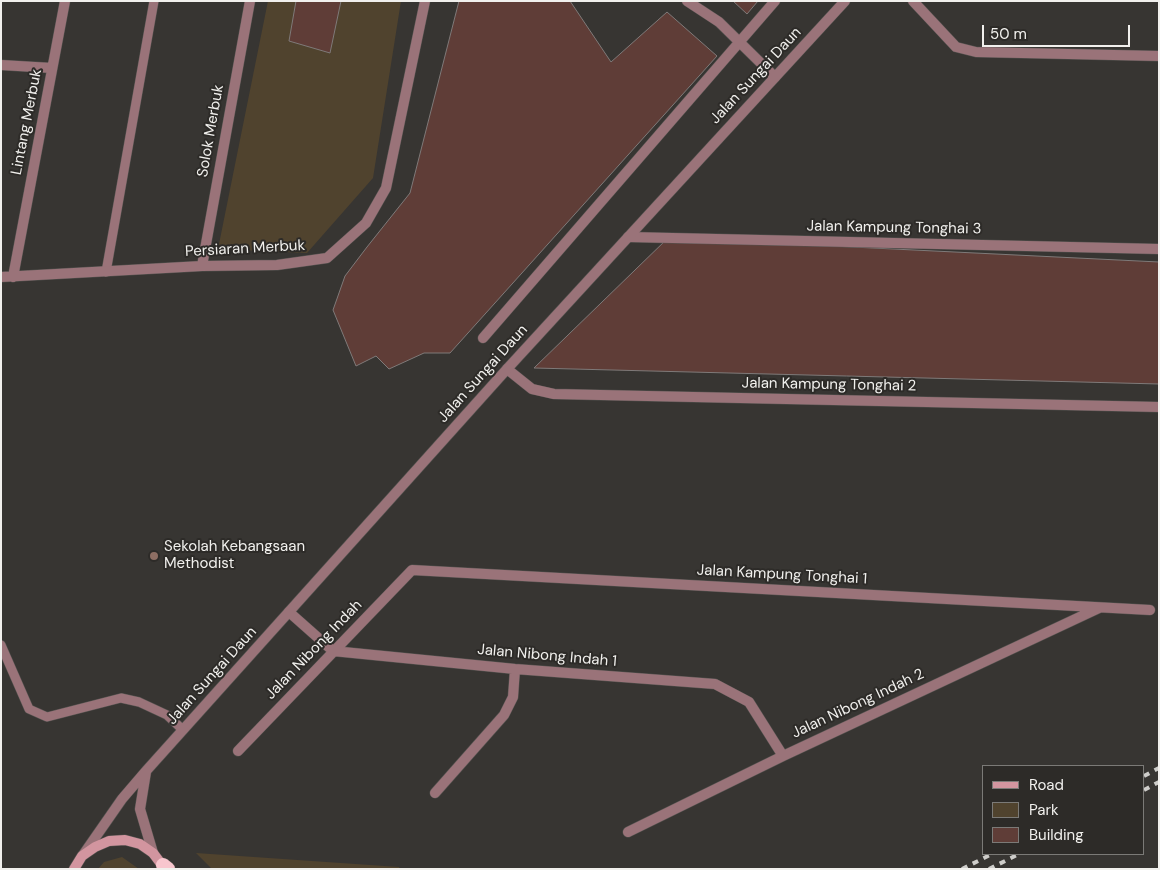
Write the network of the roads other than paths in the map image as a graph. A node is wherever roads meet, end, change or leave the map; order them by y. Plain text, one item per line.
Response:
1 (64, 1) edge
2 (250, 1) edge
3 (425, 1) edge
4 (687, 1) edge
5 (775, 1) edge
6 (845, 1) edge
7 (913, 1) edge
8 (153, 2) edge
9 (739, 42) junction
10 (1159, 56) edge
11 (1, 65) edge
12 (52, 68) junction
13 (775, 77) junction
14 (628, 237) junction
15 (1159, 249) edge
16 (202, 266) junction
17 (106, 272) junction
18 (1, 277) edge
19 (13, 277) junction
20 (483, 338) dead end
21 (507, 369) junction
22 (1159, 407) edge
23 (412, 570) joint
24 (1102, 607) junction
25 (1150, 610) dead end
26 (289, 612) junction
27 (1, 645) edge
28 (333, 651) junction
29 (515, 669) junction
30 (183, 730) junction
31 (238, 751) dead end
32 (782, 756) junction
33 (146, 771) junction
34 (435, 793) dead end
35 (628, 832) dead end
36 (154, 853) junction
37 (82, 856) junction
38 (166, 868) edge
39 (74, 869) edge

1 - 12 street, Lintang Merbuk
2 - 16 street, Solok Merbuk
3 - 16 street, Persiaran Merbuk
4 - 9 street
5 - 9 street, Jalan Sungai Daun
6 - 13 street, Jalan Sungai Daun
7 - 10 street
8 - 17 lane
9 - 13 street
9 - 20 street, Jalan Sungai Daun
11 - 12 street
12 - 19 street, Lintang Merbuk
13 - 14 street, Jalan Sungai Daun
14 - 15 street, Jalan Kampung Tonghai 3
14 - 21 street, Jalan Sungai Daun
16 - 17 street, Persiaran Merbuk
17 - 19 street, Persiaran Merbuk
18 - 19 street, Persiaran Merbuk
21 - 22 street, Jalan Kampung Tonghai 2
21 - 26 street, Jalan Sungai Daun
23 - 24 street, Jalan Kampung Tonghai 1
23 - 28 street, Jalan Nibong Indah
24 - 25 street, Jalan Kampung Tonghai 1
24 - 32 street, Jalan Nibong Indah 2
26 - 28 street
26 - 30 street, Jalan Sungai Daun
27 - 30 lane
28 - 29 street, Jalan Nibong Indah 1
28 - 31 street, Jalan Nibong Indah
29 - 32 street, Jalan Nibong Indah 1
29 - 34 street
30 - 33 street, Jalan Sungai Daun
32 - 35 street, Jalan Nibong Indah 2
33 - 36 street
33 - 37 street, Jalan Sungai Daun
36 - 37 main road
36 - 38 main road
37 - 39 main road

